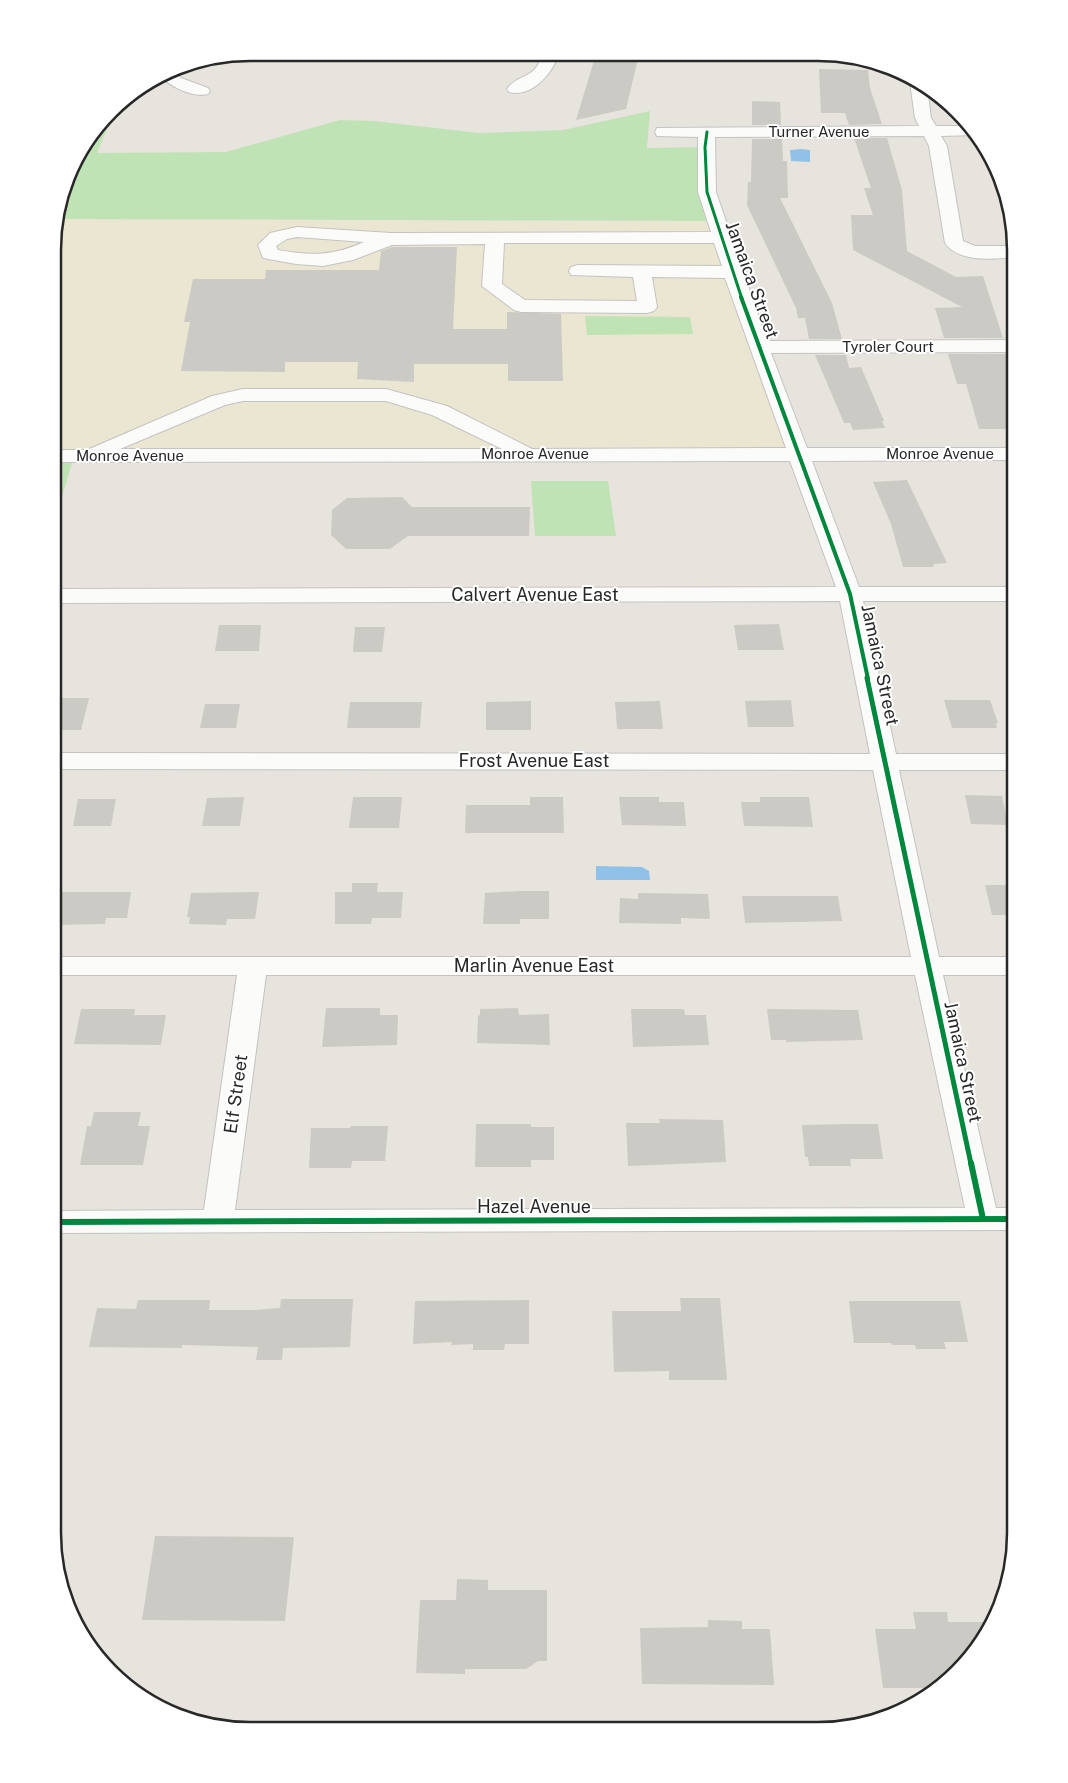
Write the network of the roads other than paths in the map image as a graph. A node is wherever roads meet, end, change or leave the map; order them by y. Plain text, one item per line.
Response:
1 (549, 61) edge
2 (172, 78) edge
3 (515, 89) dead end
4 (202, 91) dead end
5 (919, 91) edge
6 (930, 131) junction
7 (964, 131) edge
8 (663, 132) dead end
9 (706, 132) junction
10 (721, 237) junction
11 (495, 238) junction
12 (391, 239) junction
13 (1007, 252) edge
14 (578, 271) dead end
15 (642, 272) junction
16 (733, 272) junction
17 (1007, 346) edge
18 (761, 347) junction
19 (528, 454) junction
20 (799, 454) junction
21 (1007, 454) edge
22 (61, 456) edge
23 (90, 456) junction
24 (850, 594) junction
25 (1007, 594) edge
26 (61, 596) edge
27 (61, 761) edge
28 (886, 762) junction
29 (1007, 762) edge
30 (61, 966) edge
31 (253, 966) junction
32 (928, 966) junction
33 (1007, 966) edge
34 (983, 1219) junction
35 (1007, 1219) edge
36 (218, 1221) junction
37 (61, 1222) edge

1 - 3 street
2 - 4 street
5 - 6 street
6 - 7 street, Turner Avenue
6 - 9 street, Turner Avenue
6 - 13 street
8 - 9 street, Turner Avenue
9 - 10 street, Jamaica Street
10 - 11 street
10 - 16 street, Jamaica Street
11 - 12 street
11 - 15 street
12 - 12 street
14 - 15 street
15 - 16 street
16 - 18 street, Jamaica Street
17 - 18 street, Tyroler Court
18 - 20 street, Jamaica Street
19 - 20 street, Monroe Avenue
19 - 23 street, Monroe Avenue
19 - 23 street
20 - 21 street, Monroe Avenue
20 - 24 street, Jamaica Street
22 - 23 street, Monroe Avenue
24 - 25 street, Calvert Avenue East
24 - 26 street, Calvert Avenue East
24 - 28 street, Jamaica Street
27 - 28 street, Frost Avenue East
28 - 29 street, Frost Avenue East
28 - 32 street, Jamaica Street
30 - 31 street, Marlin Avenue East
31 - 32 street, Marlin Avenue East
31 - 36 street, Elf Street
32 - 33 street, Marlin Avenue East
32 - 34 street, Jamaica Street
34 - 35 street, Hazel Avenue
34 - 36 street, Hazel Avenue
36 - 37 street, Hazel Avenue

